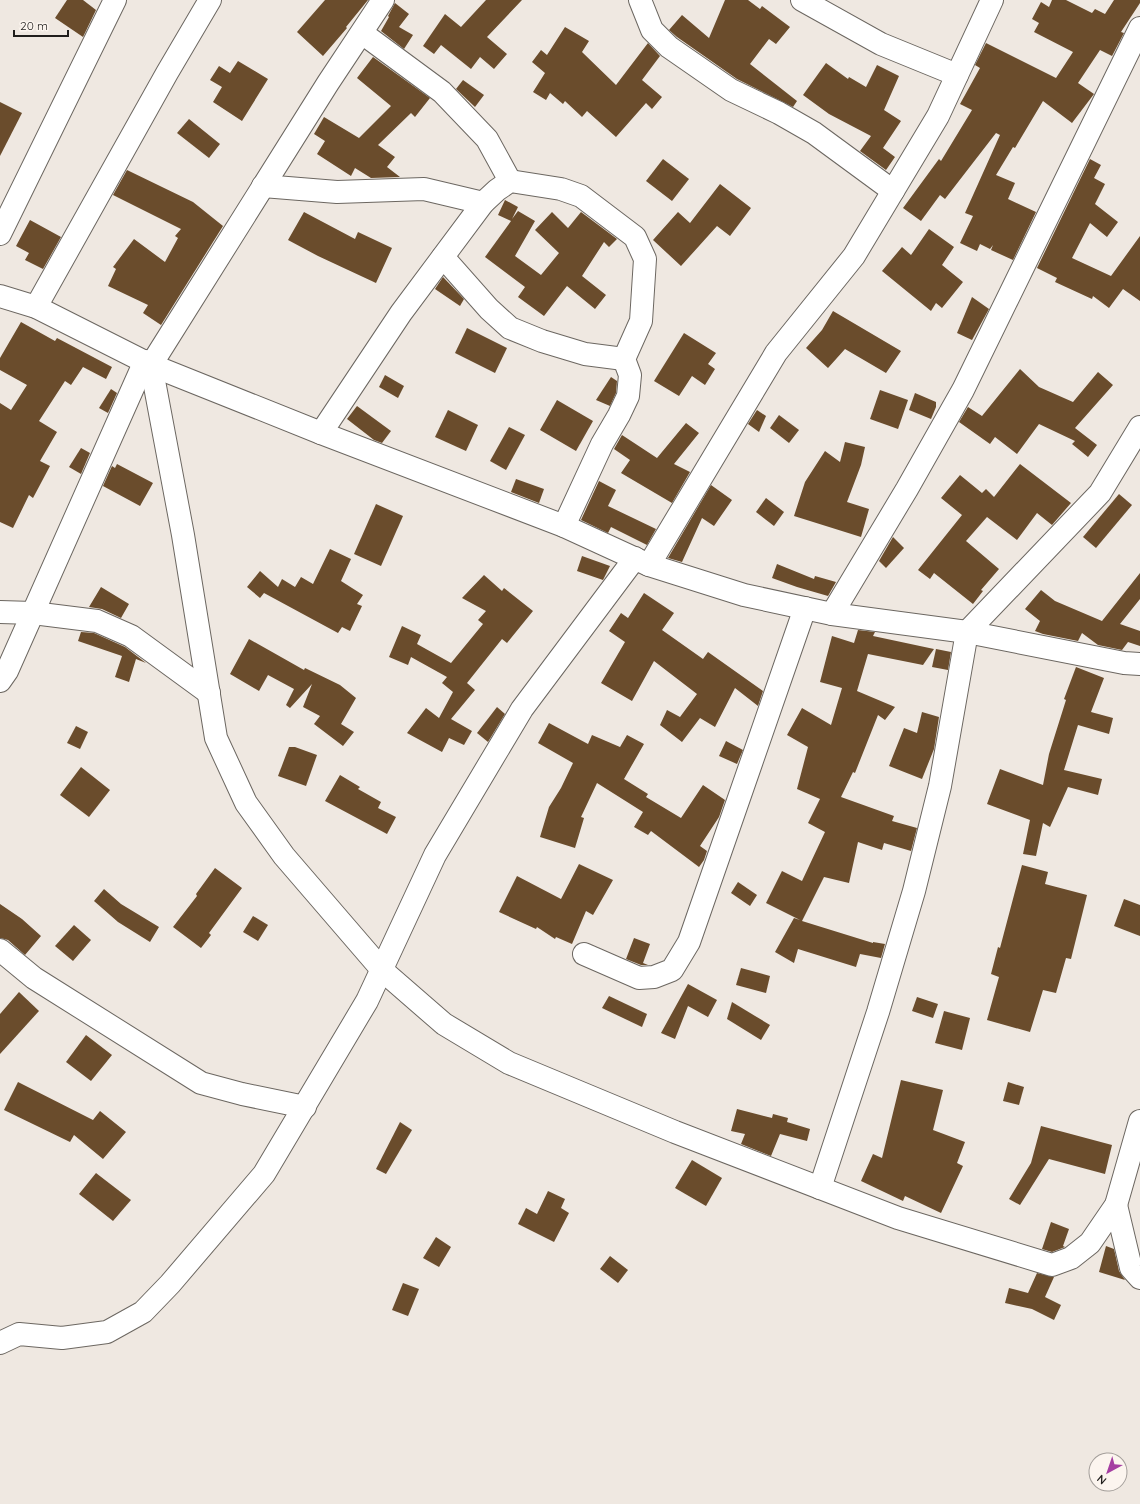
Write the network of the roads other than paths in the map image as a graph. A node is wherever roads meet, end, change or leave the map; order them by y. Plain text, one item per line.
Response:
1 (115, 0) edge
2 (210, 0) edge
3 (383, 0) edge
4 (640, 0) edge
5 (802, 0) edge
6 (992, 0) edge
7 (1140, 28) edge
8 (362, 33) junction
9 (957, 75) junction
10 (510, 181) junction
11 (264, 186) junction
12 (893, 191) junction
13 (483, 203) junction
14 (0, 234) edge
15 (443, 257) junction
16 (0, 296) edge
17 (36, 307) junction
18 (624, 359) junction
19 (148, 363) junction
20 (1140, 427) edge
21 (321, 433) junction
22 (564, 526) junction
23 (642, 561) junction
24 (805, 608) junction
25 (0, 612) edge
26 (33, 613) junction
27 (832, 614) junction
28 (967, 632) junction
29 (1140, 664) edge
30 (0, 681) edge
31 (209, 693) junction
32 (0, 950) edge
33 (584, 954) dead end
34 (383, 971) junction
35 (305, 1107) junction
36 (1140, 1121) edge
37 (820, 1188) junction
38 (1116, 1205) junction
39 (1140, 1278) edge
40 (0, 1343) edge

1 - 14 street
2 - 17 street
3 - 8 street
4 - 12 street
5 - 9 street
6 - 9 street
7 - 27 street
8 - 10 street
8 - 11 street
9 - 12 street
10 - 13 street
10 - 18 street
11 - 13 street
11 - 19 street
12 - 23 street
13 - 15 street
15 - 18 street
15 - 21 street
16 - 17 street
17 - 19 street
18 - 22 street
19 - 21 street
19 - 26 street
19 - 31 street
20 - 28 street
21 - 22 street
22 - 23 street
23 - 24 street
23 - 34 street
24 - 27 street
24 - 33 street
25 - 26 street
26 - 30 street
26 - 31 street
27 - 28 street
28 - 29 street
28 - 37 street
31 - 34 street
32 - 35 street
34 - 35 street
34 - 37 street
35 - 40 street
36 - 38 street
37 - 38 street
38 - 39 street

